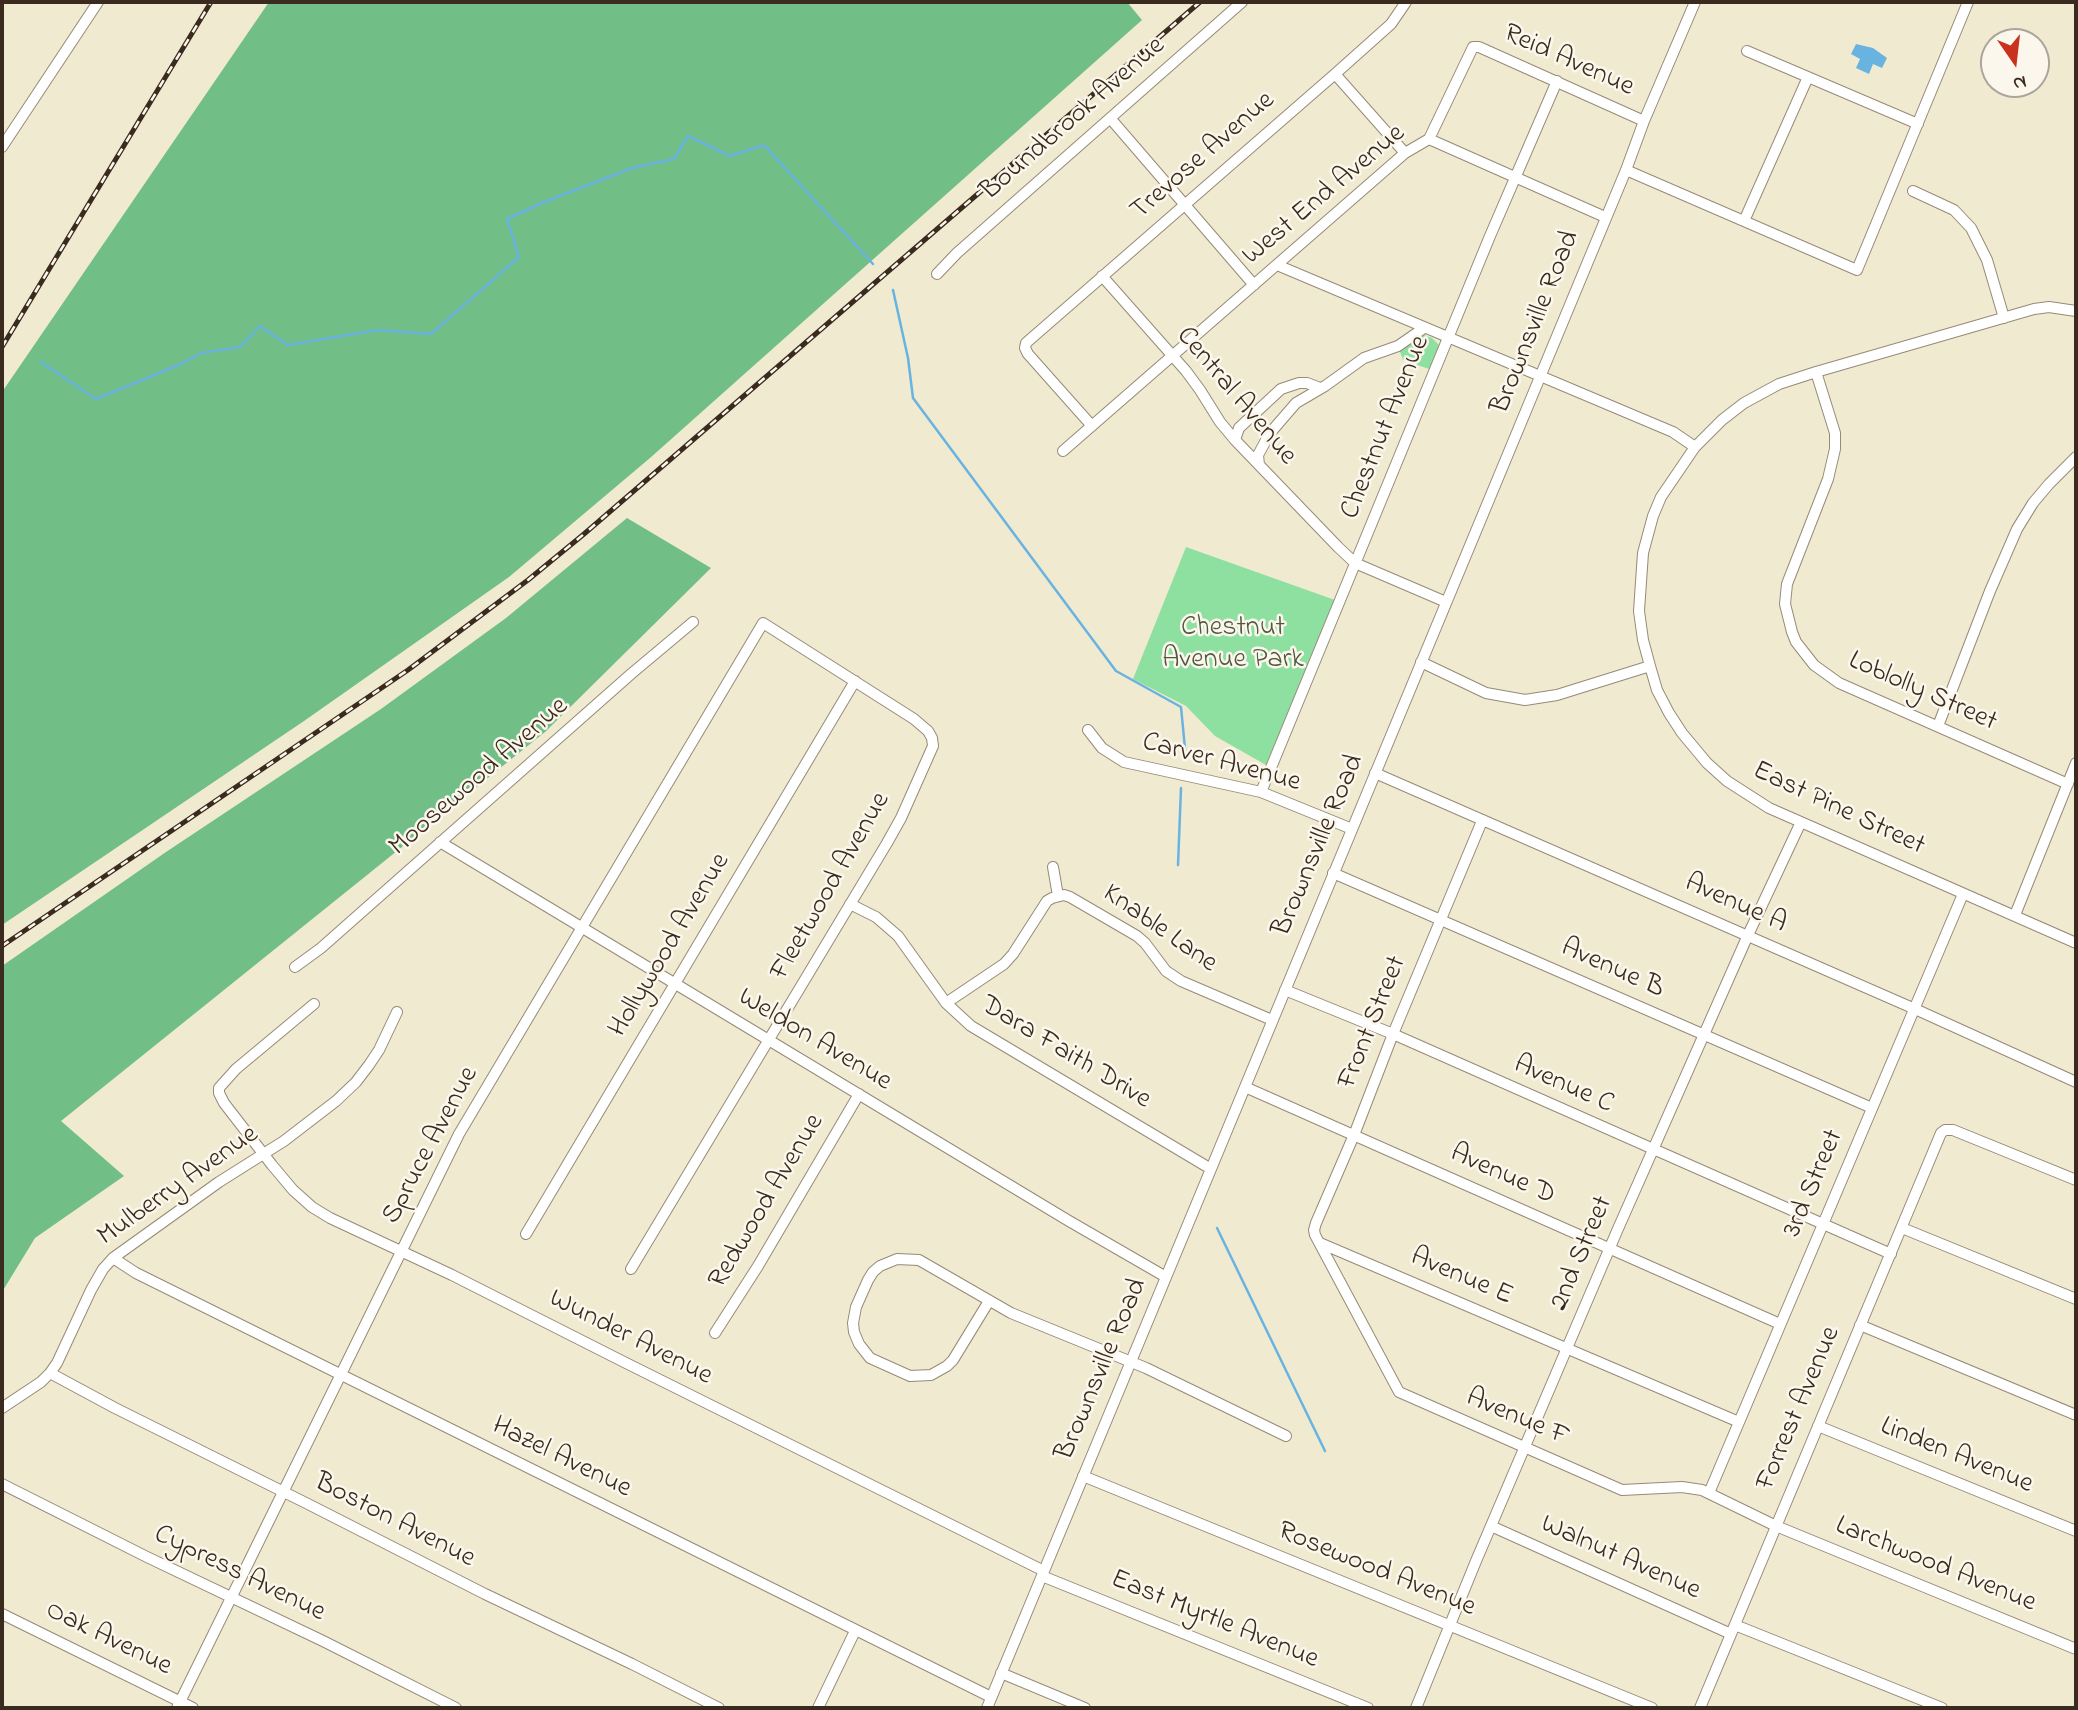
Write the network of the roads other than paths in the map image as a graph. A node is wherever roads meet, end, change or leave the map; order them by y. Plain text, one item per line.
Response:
1 (98, 2) edge
2 (1242, 2) edge
3 (1406, 2) edge
4 (1695, 2) edge
5 (1968, 2) edge
6 (1473, 47) joint
7 (1747, 51) dead end
8 (1335, 74) junction
9 (1808, 77) junction
10 (1557, 81) junction
11 (1110, 118) junction
12 (1644, 121) junction
13 (1918, 124) junction
14 (1429, 139) junction
15 (2, 147) edge
16 (1405, 153) junction
17 (1626, 170) junction
18 (1516, 178) junction
19 (1913, 191) dead end
20 (1184, 204) junction
21 (1605, 217) junction
22 (1744, 220) junction
23 (1277, 265) junction
24 (937, 274) dead end
25 (1102, 276) junction
26 (1254, 285) junction
27 (2076, 311) edge
28 (2004, 318) junction
29 (1424, 328) junction
30 (1448, 338) junction
31 (1173, 356) junction
32 (1816, 372) junction
33 (1540, 376) junction
34 (1320, 388) junction
35 (1092, 426) junction
36 (1235, 440) junction
37 (1695, 447) junction
38 (1063, 451) dead end
39 (2076, 457) edge
40 (1259, 466) junction
41 (1355, 563) junction
42 (1446, 602) junction
43 (693, 622) dead end
44 (1421, 662) junction
45 (1650, 666) junction
46 (855, 681) junction
47 (1938, 726) junction
48 (1088, 730) dead end
49 (2076, 763) edge
50 (1375, 773) junction
51 (2068, 783) junction
52 (1261, 792) junction
53 (1482, 821) junction
54 (1801, 822) junction
55 (1352, 829) junction
56 (440, 842) junction
57 (1053, 867) dead end
58 (1334, 873) junction
59 (1963, 894) junction
60 (1058, 896) junction
61 (850, 904) junction
62 (2015, 915) junction
63 (1440, 920) junction
64 (582, 928) junction
65 (1748, 936) junction
66 (2076, 943) edge
67 (295, 967) dead end
68 (675, 984) junction
69 (1285, 990) junction
70 (946, 1003) junction
71 (314, 1004) dead end
72 (1915, 1009) junction
73 (397, 1012) dead end
74 (1272, 1020) junction
75 (1392, 1034) junction
76 (1705, 1035) junction
77 (768, 1040) junction
78 (2076, 1082) edge
79 (1245, 1087) junction
80 (859, 1094) junction
81 (1872, 1108) junction
82 (1354, 1135) junction
83 (1654, 1150) junction
84 (264, 1154) junction
85 (1211, 1169) junction
86 (2076, 1180) edge
87 (1823, 1223) junction
88 (1902, 1228) junction
89 (526, 1234) dead end
90 (1320, 1242) junction
91 (1610, 1248) junction
92 (402, 1252) junction
93 (1891, 1254) junction
94 (113, 1258) junction
95 (631, 1269) dead end
96 (1166, 1277) junction
97 (2076, 1299) edge
98 (989, 1301) junction
99 (1780, 1324) junction
100 (1860, 1325) junction
101 (715, 1333) dead end
102 (1568, 1348) junction
103 (1131, 1362) junction
104 (50, 1373) junction
105 (342, 1374) junction
106 (2, 1408) edge
107 (2076, 1415) edge
108 (1739, 1422) junction
109 (1818, 1426) junction
110 (1286, 1436) dead end
111 (1525, 1447) junction
112 (1083, 1476) junction
113 (2, 1484) edge
114 (284, 1491) junction
115 (1709, 1493) junction
116 (1491, 1526) junction
117 (1776, 1526) junction
118 (2076, 1531) edge
119 (1043, 1573) junction
120 (232, 1597) junction
121 (2, 1614) edge
122 (1450, 1626) junction
123 (1733, 1630) junction
124 (855, 1631) junction
125 (2076, 1649) edge
126 (1001, 1673) junction
127 (991, 1697) junction
128 (178, 1705) edge
129 (193, 1708) edge
130 (456, 1708) edge
131 (719, 1708) edge
132 (818, 1708) edge
133 (987, 1708) edge
134 (1085, 1708) edge
135 (1368, 1708) edge
136 (1416, 1708) edge
137 (1651, 1708) edge
138 (1700, 1708) edge
139 (1942, 1708) edge

1 - 15 street
2 - 11 street, Boundbrook Avenue
3 - 8 street, Trevose Avenue
4 - 12 street, Brownsville Road
5 - 13 street
6 - 10 street, Reid Avenue
6 - 14 street, West End Avenue
7 - 9 street
8 - 16 street
8 - 20 street, Trevose Avenue
9 - 13 street
9 - 22 street
10 - 12 street, Reid Avenue
10 - 18 street, Chestnut Avenue
11 - 20 street
11 - 24 street, Boundbrook Avenue
12 - 17 street, Brownsville Road
13 - 22 street
14 - 16 street, West End Avenue
14 - 18 street
16 - 23 street, West End Avenue
17 - 21 street, Brownsville Road
17 - 22 street
18 - 21 street
18 - 30 street, Chestnut Avenue
19 - 28 street
20 - 25 street, Trevose Avenue
20 - 26 street
21 - 33 street, Brownsville Road
23 - 26 street, West End Avenue
23 - 29 street
25 - 31 street, Central Avenue
25 - 35 street, Trevose Avenue
26 - 31 street, West End Avenue
27 - 28 street, East Pine Street
28 - 32 street, East Pine Street
29 - 30 street
29 - 34 street
30 - 33 street
30 - 41 street, Chestnut Avenue
31 - 35 street, West End Avenue
31 - 36 street, Central Avenue
32 - 37 street, East Pine Street
32 - 47 street, Loblolly Street
33 - 37 street
33 - 42 street, Brownsville Road
34 - 36 street
34 - 40 street
35 - 38 street, West End Avenue
36 - 40 street, Central Avenue
37 - 45 street, East Pine Street
39 - 47 street
40 - 41 street, Central Avenue
41 - 42 street, Central Avenue
41 - 52 street, Chestnut Avenue
42 - 44 street, Brownsville Road
43 - 56 street, Moosewood Avenue
44 - 45 street
44 - 50 street, Brownsville Road
45 - 54 street, East Pine Street
46 - 61 street, Fleetwood Avenue
46 - 64 street, Spruce Avenue
46 - 68 street, Hollywood Avenue
47 - 51 street, Loblolly Street
48 - 52 street, Carver Avenue
49 - 51 street
50 - 53 street, Avenue A
50 - 55 street, Brownsville Road
51 - 62 street
52 - 55 street, Carver Avenue
53 - 63 street, Front Street
53 - 65 street, Avenue A
54 - 59 street, East Pine Street
54 - 65 street, 2nd Street
55 - 58 street, Brownsville Road
56 - 64 street, Weldon Avenue
56 - 67 street, Moosewood Avenue
57 - 60 street
58 - 63 street, Avenue B
58 - 69 street, Brownsville Road
59 - 62 street, East Pine Street
59 - 72 street, 3rd Street
60 - 70 street
60 - 74 street, Knable Lane
61 - 70 street, Dara Faith Drive
61 - 77 street, Fleetwood Avenue
62 - 66 street, East Pine Street
63 - 75 street, Front Street
63 - 76 street, Avenue B
64 - 68 street, Weldon Avenue
64 - 92 street, Spruce Avenue
65 - 72 street, Avenue A
65 - 76 street, 2nd Street
68 - 77 street, Weldon Avenue
68 - 89 street, Hollywood Avenue
69 - 74 street, Brownsville Road
69 - 75 street, Avenue C
70 - 85 street, Dara Faith Drive
71 - 84 street, Wunder Avenue
72 - 78 street, Avenue A
72 - 81 street, 3rd Street
73 - 84 street, Mulberry Avenue
74 - 79 street, Brownsville Road
75 - 82 street, Front Street
75 - 83 street, Avenue C
76 - 81 street, Avenue B
76 - 83 street, 2nd Street
77 - 80 street, Weldon Avenue
77 - 95 street, Fleetwood Avenue
79 - 82 street, Avenue D
79 - 85 street, Brownsville Road
80 - 96 street, Weldon Avenue
80 - 101 street, Redwood Avenue
81 - 87 street, 3rd Street
82 - 90 street, Front Street
82 - 91 street, Avenue D
83 - 87 street, Avenue C
83 - 91 street, 2nd Street
84 - 92 street, Wunder Avenue
84 - 94 street, Mulberry Avenue
85 - 96 street, Brownsville Road
86 - 88 street, Forrest Avenue
87 - 93 street, Avenue C
87 - 99 street, 3rd Street
88 - 93 street, Forrest Avenue
88 - 97 street
90 - 102 street, Avenue E
90 - 111 street, Avenue F
91 - 99 street, Avenue D
91 - 102 street, 2nd Street
92 - 105 street, Spruce Avenue
92 - 119 street, Wunder Avenue
93 - 100 street, Forrest Avenue
94 - 104 street, Mulberry Avenue
94 - 105 street, Hazel Avenue
96 - 103 street, Brownsville Road
98 - 98 street
98 - 103 street
99 - 108 street, 3rd Street
100 - 107 street
100 - 109 street, Forrest Avenue
102 - 108 street, Avenue E
102 - 111 street, 2nd Street
103 - 110 street
103 - 112 street, Brownsville Road
104 - 106 street, Mulberry Avenue
104 - 114 street, Boston Avenue
105 - 114 street, Spruce Avenue
105 - 124 street, Hazel Avenue
108 - 115 street, 3rd Street
109 - 117 street, Forrest Avenue
109 - 118 street, Linden Avenue
111 - 115 street, Avenue F
111 - 116 street, 2nd Street
112 - 119 street, Brownsville Road
112 - 122 street, Rosewood Avenue
113 - 120 street, Cypress Avenue
114 - 120 street, Spruce Avenue
114 - 131 street, Boston Avenue
115 - 117 street, Avenue F
116 - 122 street, 2nd Street
116 - 123 street, Walnut Avenue
117 - 123 street, Forrest Avenue
117 - 125 street, Larchwood Avenue
119 - 126 street, Brownsville Road
119 - 135 street, East Myrtle Avenue
120 - 128 street, Spruce Avenue
120 - 130 street, Cypress Avenue
121 - 128 street, Oak Avenue
122 - 136 street, 2nd Street
122 - 137 street, Rosewood Avenue
123 - 138 street, Forrest Avenue
123 - 139 street, Walnut Avenue
124 - 127 street, Hazel Avenue
124 - 132 street
126 - 127 street, Brownsville Road
126 - 134 street
127 - 133 street, Brownsville Road
128 - 129 street, Oak Avenue

